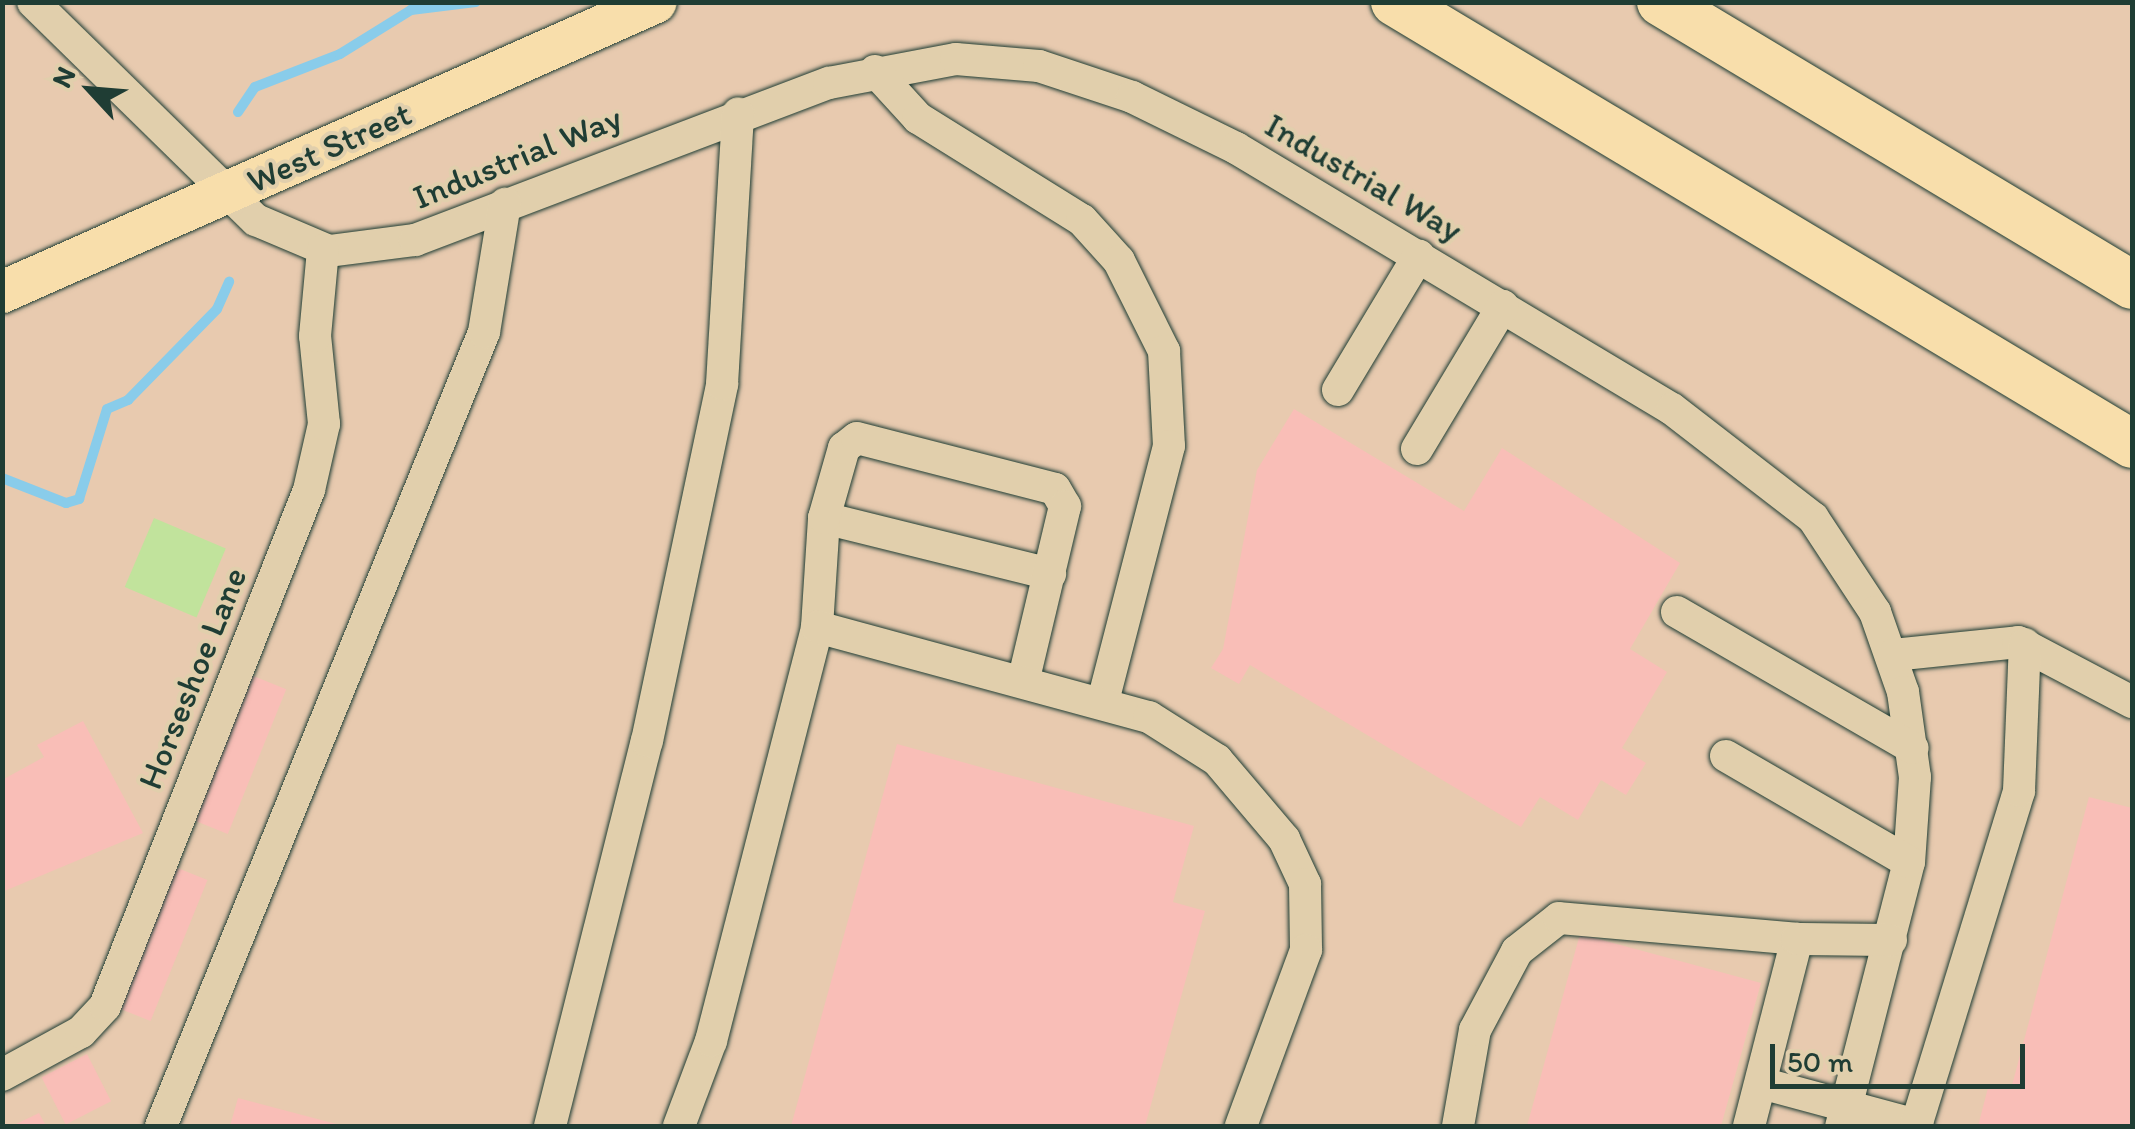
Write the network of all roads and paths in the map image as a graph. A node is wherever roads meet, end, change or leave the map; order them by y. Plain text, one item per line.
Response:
1 (33, 2) edge
2 (656, 2) edge
3 (1395, 2) edge
4 (1660, 2) edge
5 (875, 71) junction
6 (738, 113) junction
7 (224, 193) junction
8 (505, 204) junction
9 (323, 250) junction
10 (1419, 254) junction
11 (2132, 286) edge
12 (2, 292) edge
13 (1503, 306) junction
14 (1338, 390) dead end
15 (2132, 444) edge
16 (1417, 449) dead end
17 (824, 518) junction
18 (1050, 574) junction
19 (1677, 612) dead end
20 (817, 627) junction
21 (2025, 644) junction
22 (1893, 655) junction
23 (1024, 678) junction
24 (1104, 698) junction
25 (2132, 702) edge
26 (1913, 748) junction
27 (1726, 756) dead end
28 (1908, 862) junction
29 (1798, 939) junction
30 (1891, 940) junction
31 (2, 1074) edge
32 (1760, 1083) junction
33 (1843, 1117) edge
34 (161, 1126) edge
35 (550, 1126) edge
36 (679, 1126) edge
37 (1241, 1126) edge
38 (1458, 1126) edge
39 (1749, 1126) edge
40 (1916, 1126) edge

1 - 7 street, Industrial Way
2 - 7 main road, West Street
3 - 15 highway
4 - 11 highway
5 - 6 street, Industrial Way
5 - 10 street, Industrial Way
5 - 24 street
6 - 8 street, Industrial Way
6 - 35 street
7 - 9 street, Industrial Way
7 - 12 main road, West Street
8 - 9 street, Industrial Way
8 - 34 street
9 - 31 street, Horseshoe Lane
10 - 13 street, Industrial Way
10 - 14 street
13 - 16 street
13 - 22 street, Industrial Way
17 - 18 street
17 - 18 street
17 - 20 street
18 - 23 street
19 - 26 street
20 - 23 street
20 - 36 street
21 - 22 street
21 - 25 street
21 - 40 street
22 - 26 street, Industrial Way
23 - 24 street
24 - 37 street
26 - 28 street, Industrial Way
27 - 28 street
28 - 30 street, Industrial Way
29 - 30 street
29 - 32 street
29 - 38 street
30 - 33 street, Industrial Way
32 - 33 street
32 - 39 street
33 - 40 street

